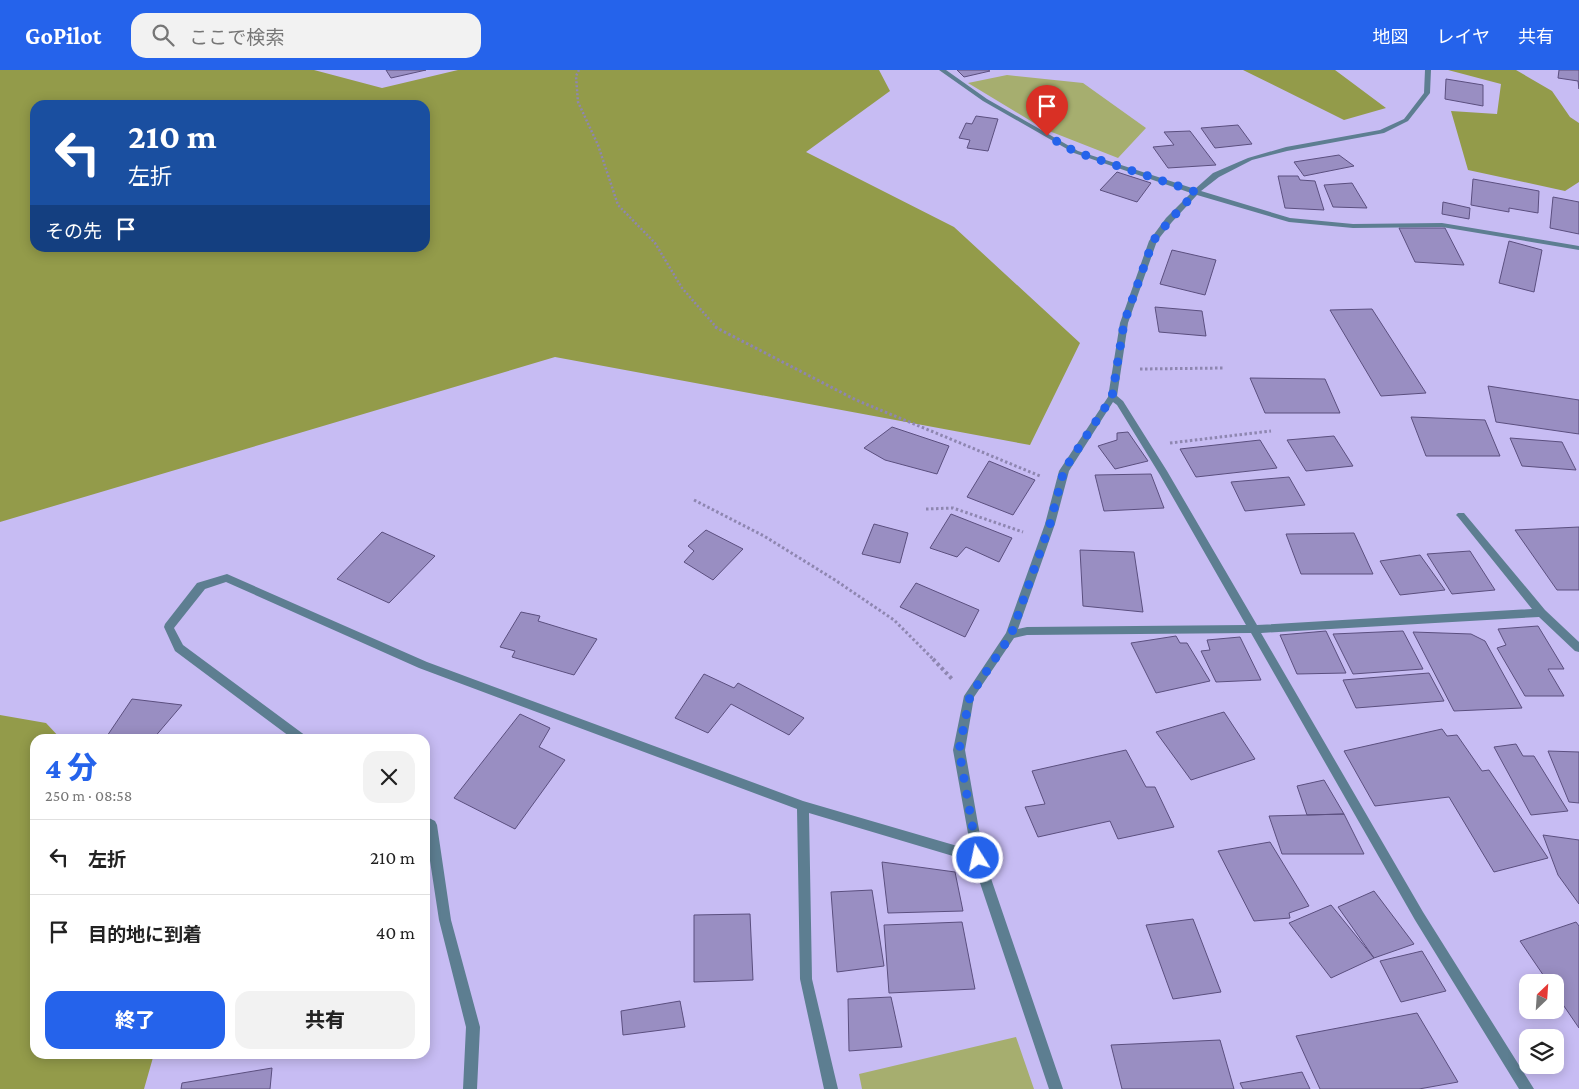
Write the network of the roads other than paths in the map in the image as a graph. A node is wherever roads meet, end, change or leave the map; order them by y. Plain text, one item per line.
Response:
1 (942, 70) edge
2 (1428, 70) edge
3 (1196, 192) junction
4 (1579, 248) edge
5 (1112, 397) junction
6 (1461, 515) dead end
7 (1541, 613) junction
8 (1253, 629) junction
9 (1011, 635) junction
10 (1579, 648) edge
11 (295, 734) edge
12 (803, 806) junction
13 (430, 824) edge
14 (978, 858) junction
15 (470, 1089) edge
16 (831, 1089) edge
17 (1056, 1089) edge
18 (1527, 1089) edge

1 - 3 street
2 - 3 street
3 - 4 street
3 - 5 street
5 - 8 street
5 - 9 street
6 - 7 street
7 - 8 street
7 - 10 street
8 - 9 street
8 - 18 street
9 - 14 street
11 - 12 street
12 - 14 street
12 - 16 street
13 - 15 street
14 - 17 street

